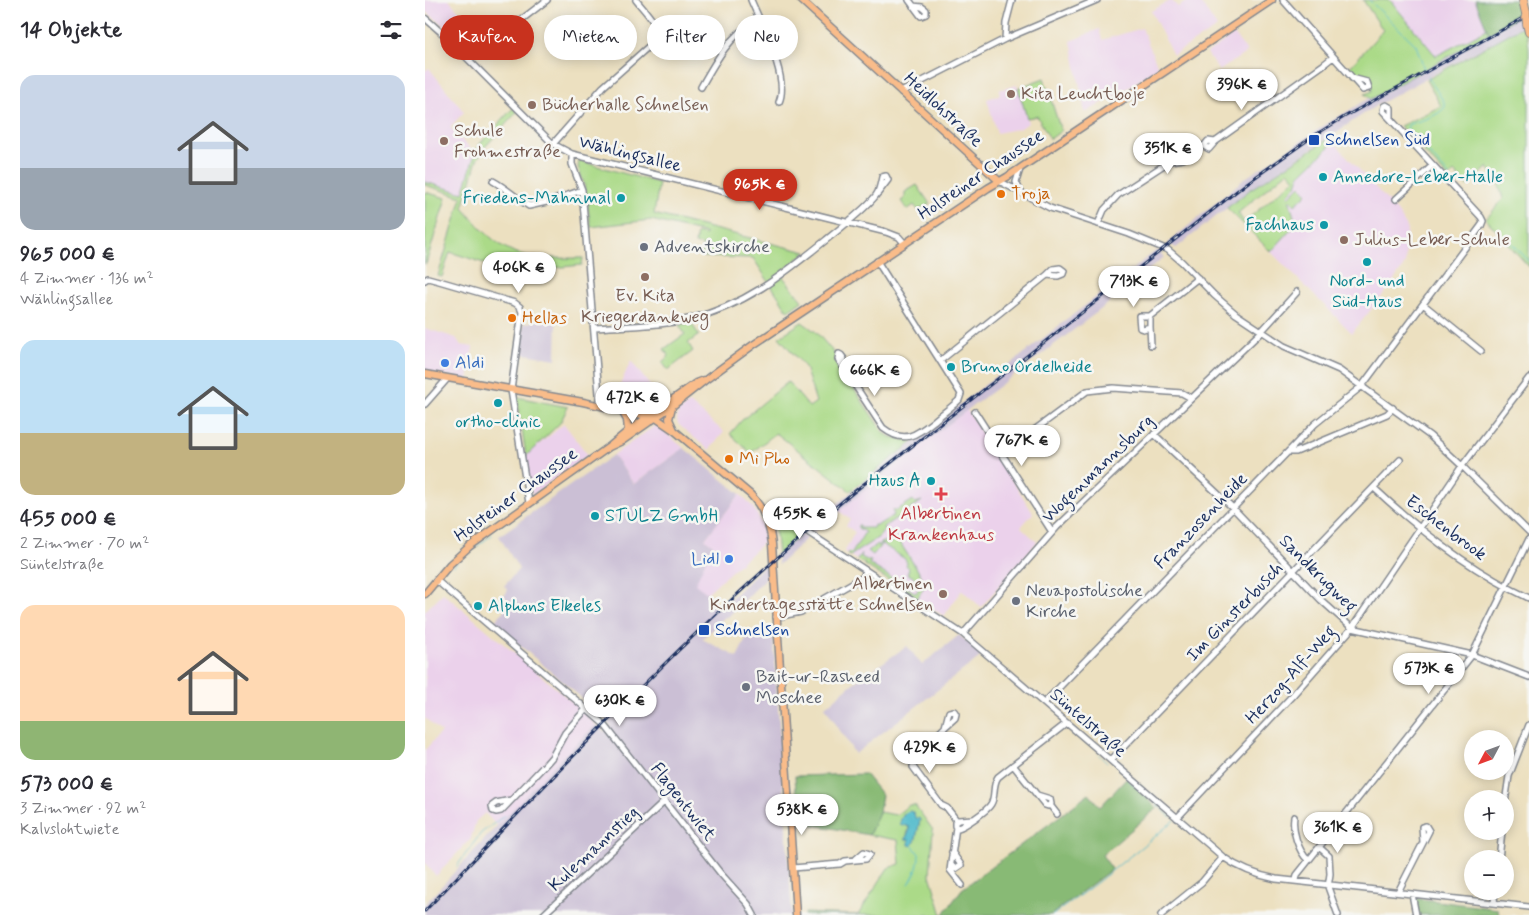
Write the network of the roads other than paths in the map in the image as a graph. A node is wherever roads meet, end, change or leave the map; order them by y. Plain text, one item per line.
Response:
1 (547, 0) edge
2 (636, 0) edge
3 (751, 0) edge
4 (801, 0) edge
5 (909, 0) edge
6 (1011, 0) edge
7 (1097, 0) edge
8 (1272, 0) edge
9 (1283, 0) edge
10 (1523, 0) edge
11 (913, 6) dead end
12 (528, 15) edge
13 (757, 15) edge
14 (425, 18) edge
15 (440, 32) edge
16 (1529, 32) edge
17 (735, 36) edge
18 (1005, 39) junction
19 (1333, 57) junction
20 (469, 60) edge
21 (775, 60) edge
22 (1353, 78) dead end
23 (701, 87) dead end
24 (901, 92) junction
25 (779, 102) dead end
26 (1391, 118) dead end
27 (1215, 142) dead end
28 (553, 144) junction
29 (572, 154) junction
30 (1170, 161) dead end
31 (1433, 165) junction
32 (1020, 169) junction
33 (493, 181) dead end
34 (999, 182) junction
35 (582, 190) junction
36 (878, 193) dead end
37 (1021, 194) junction
38 (1397, 199) dead end
39 (848, 222) junction
40 (1098, 224) junction
41 (905, 244) junction
42 (877, 261) junction
43 (1047, 275) dead end
44 (1198, 278) junction
45 (425, 280) edge
46 (1297, 292) dead end
47 (1423, 304) junction
48 (1150, 316) junction
49 (1150, 327) junction
50 (595, 328) junction
51 (1261, 332) junction
52 (1151, 345) dead end
53 (1481, 351) dead end
54 (940, 361) junction
55 (843, 367) dead end
56 (425, 374) edge
57 (708, 378) junction
58 (1529, 378) edge
59 (447, 379) junction
60 (1362, 386) junction
61 (511, 390) junction
62 (1191, 398) junction
63 (425, 404) edge
64 (600, 406) junction
65 (672, 407) junction
66 (1393, 408) junction
67 (622, 411) junction
68 (975, 412) dead end
69 (648, 417) junction
70 (656, 418) junction
71 (628, 431) junction
72 (675, 432) junction
73 (1154, 434) junction
74 (609, 447) junction
75 (1288, 452) junction
76 (1002, 454) junction
77 (1400, 460) dead end
78 (1462, 466) junction
79 (1374, 488) junction
80 (529, 503) junction
81 (1233, 508) junction
82 (762, 509) junction
83 (766, 516) junction
84 (781, 516) junction
85 (1421, 528) junction
86 (1051, 532) junction
87 (1529, 532) edge
88 (1529, 539) edge
89 (866, 571) junction
90 (1294, 571) junction
91 (436, 580) junction
92 (1505, 587) junction
93 (425, 594) edge
94 (1529, 598) edge
95 (777, 617) junction
96 (1352, 628) junction
97 (963, 634) junction
98 (1472, 655) junction
99 (1529, 677) edge
100 (1044, 703) junction
101 (587, 708) junction
102 (1067, 723) junction
103 (1529, 725) edge
104 (945, 727) dead end
105 (1111, 760) junction
106 (1013, 765) junction
107 (1507, 790) edge
108 (511, 800) dead end
109 (664, 802) junction
110 (1057, 814) dead end
111 (1294, 817) dead end
112 (1177, 818) junction
113 (956, 824) junction
114 (1423, 842) dead end
115 (1319, 847) junction
116 (952, 852) junction
117 (1223, 857) junction
118 (856, 859) dead end
119 (1308, 860) junction
120 (951, 865) junction
121 (793, 868) junction
122 (1296, 880) junction
123 (1329, 884) junction
124 (962, 885) dead end
125 (1398, 892) junction
126 (1412, 894) junction
127 (1494, 900) edge
128 (1494, 903) junction
129 (1529, 907) edge
130 (543, 915) edge
131 (754, 915) edge
132 (796, 915) edge
133 (1161, 915) edge
134 (1338, 915) edge
135 (1416, 915) edge

1 - 12 street
2 - 28 street
3 - 13 street
4 - 24 main road, Heidlohstraße
5 - 11 street
6 - 18 street
7 - 18 street
8 - 32 main road, Holsteiner Chaussee
9 - 19 street
10 - 16 highway, bridge
14 - 15 street, Wählingsallee
17 - 23 street
18 - 24 street
19 - 22 street
19 - 27 street
20 - 28 street, Wählingsallee
21 - 25 street
24 - 34 main road, Heidlohstraße
26 - 31 street
28 - 29 street, Wählingsallee
29 - 35 street
29 - 39 street, Wählingsallee
30 - 40 street
31 - 38 street
31 - 47 street, Franzosenheide
32 - 34 main road, Holsteiner Chaussee
32 - 37 street
33 - 35 street
34 - 37 street
34 - 41 main road, Holsteiner Chaussee
35 - 50 street
36 - 39 street
37 - 40 street
39 - 41 street, Wählingsallee
39 - 50 street
40 - 44 street
41 - 42 main road, Holsteiner Chaussee
42 - 54 street
42 - 57 main road, Holsteiner Chaussee
43 - 54 street
44 - 48 street
44 - 51 street
45 - 61 street
46 - 51 street, Wogenmannsburg
47 - 53 street
47 - 60 street, Franzosenheide
48 - 49 street
48 - 49 street
49 - 52 street
50 - 64 street
51 - 60 street
51 - 62 street, Wogenmannsburg
54 - 55 street
56 - 59 main road
57 - 65 main road, Holsteiner Chaussee
57 - 69 main road, Holsteiner Chaussee
58 - 78 street, Herzog-Alf-Weg
59 - 61 main road
59 - 63 street
60 - 66 street
60 - 75 street, Franzosenheide
61 - 64 main road
61 - 80 street
62 - 73 street, Wogenmannsburg
62 - 76 street
64 - 67 main road
65 - 70 main road, Holsteiner Chaussee
65 - 72 main road
66 - 75 street
66 - 78 street
67 - 69 main road
67 - 71 main road
68 - 76 street
69 - 70 main road
69 - 71 main road, Holsteiner Chaussee
70 - 72 main road
70 - 74 main road, Holsteiner Chaussee
71 - 74 main road, Holsteiner Chaussee
72 - 82 main road
73 - 81 street, Sandkrugweg
73 - 86 street, Wogenmannsburg
74 - 80 main road, Holsteiner Chaussee
75 - 81 street, Franzosenheide
76 - 86 street
77 - 79 street, Im Ginsterbusch
78 - 85 street, Herzog-Alf-Weg
78 - 87 street
79 - 85 street, Eschenbrook
79 - 90 street, Im Ginsterbusch
80 - 91 main road, Holsteiner Chaussee
81 - 90 street, Sandkrugweg
81 - 100 street, Franzosenheide
82 - 83 main road
82 - 84 street, Süntelstraße
83 - 84 street
83 - 95 main road
84 - 89 street, Süntelstraße
85 - 92 street, Eschenbrook
85 - 96 street, Herzog-Alf-Weg
86 - 97 street, Wogenmannsburg
88 - 92 street
89 - 95 street
89 - 97 street, Süntelstraße
90 - 96 street, Sandkrugweg
90 - 105 street, Im Ginsterbusch
91 - 93 main road, Holsteiner Chaussee
91 - 101 street, Flagentwiet
92 - 94 street, Eschenbrook
92 - 98 street
95 - 121 main road
96 - 98 street, Sandkrugweg
96 - 112 street, Herzog-Alf-Weg
97 - 100 street, Süntelstraße
98 - 99 street, Sandkrugweg
98 - 115 street
100 - 102 street, Süntelstraße
101 - 108 street
101 - 109 street, Flagentwiet
102 - 105 street, Süntelstraße
102 - 106 street
103 - 107 street
104 - 113 street
105 - 112 street, Süntelstraße
106 - 110 street
106 - 113 street
109 - 130 street, Kulemannstieg
109 - 131 street, Flagentwiet
111 - 119 street
112 - 117 street, Süntelstraße
113 - 116 street
114 - 125 street
115 - 119 street
115 - 123 street
116 - 120 street
116 - 120 street
117 - 122 street, Süntelstraße
117 - 133 street
118 - 121 street
119 - 122 street
120 - 124 street
121 - 132 main road
122 - 123 street, Süntelstraße
123 - 125 street, Süntelstraße
123 - 134 street
125 - 126 street, Süntelstraße
126 - 128 street, Süntelstraße
126 - 135 street
127 - 128 street
128 - 129 street, Süntelstraße

